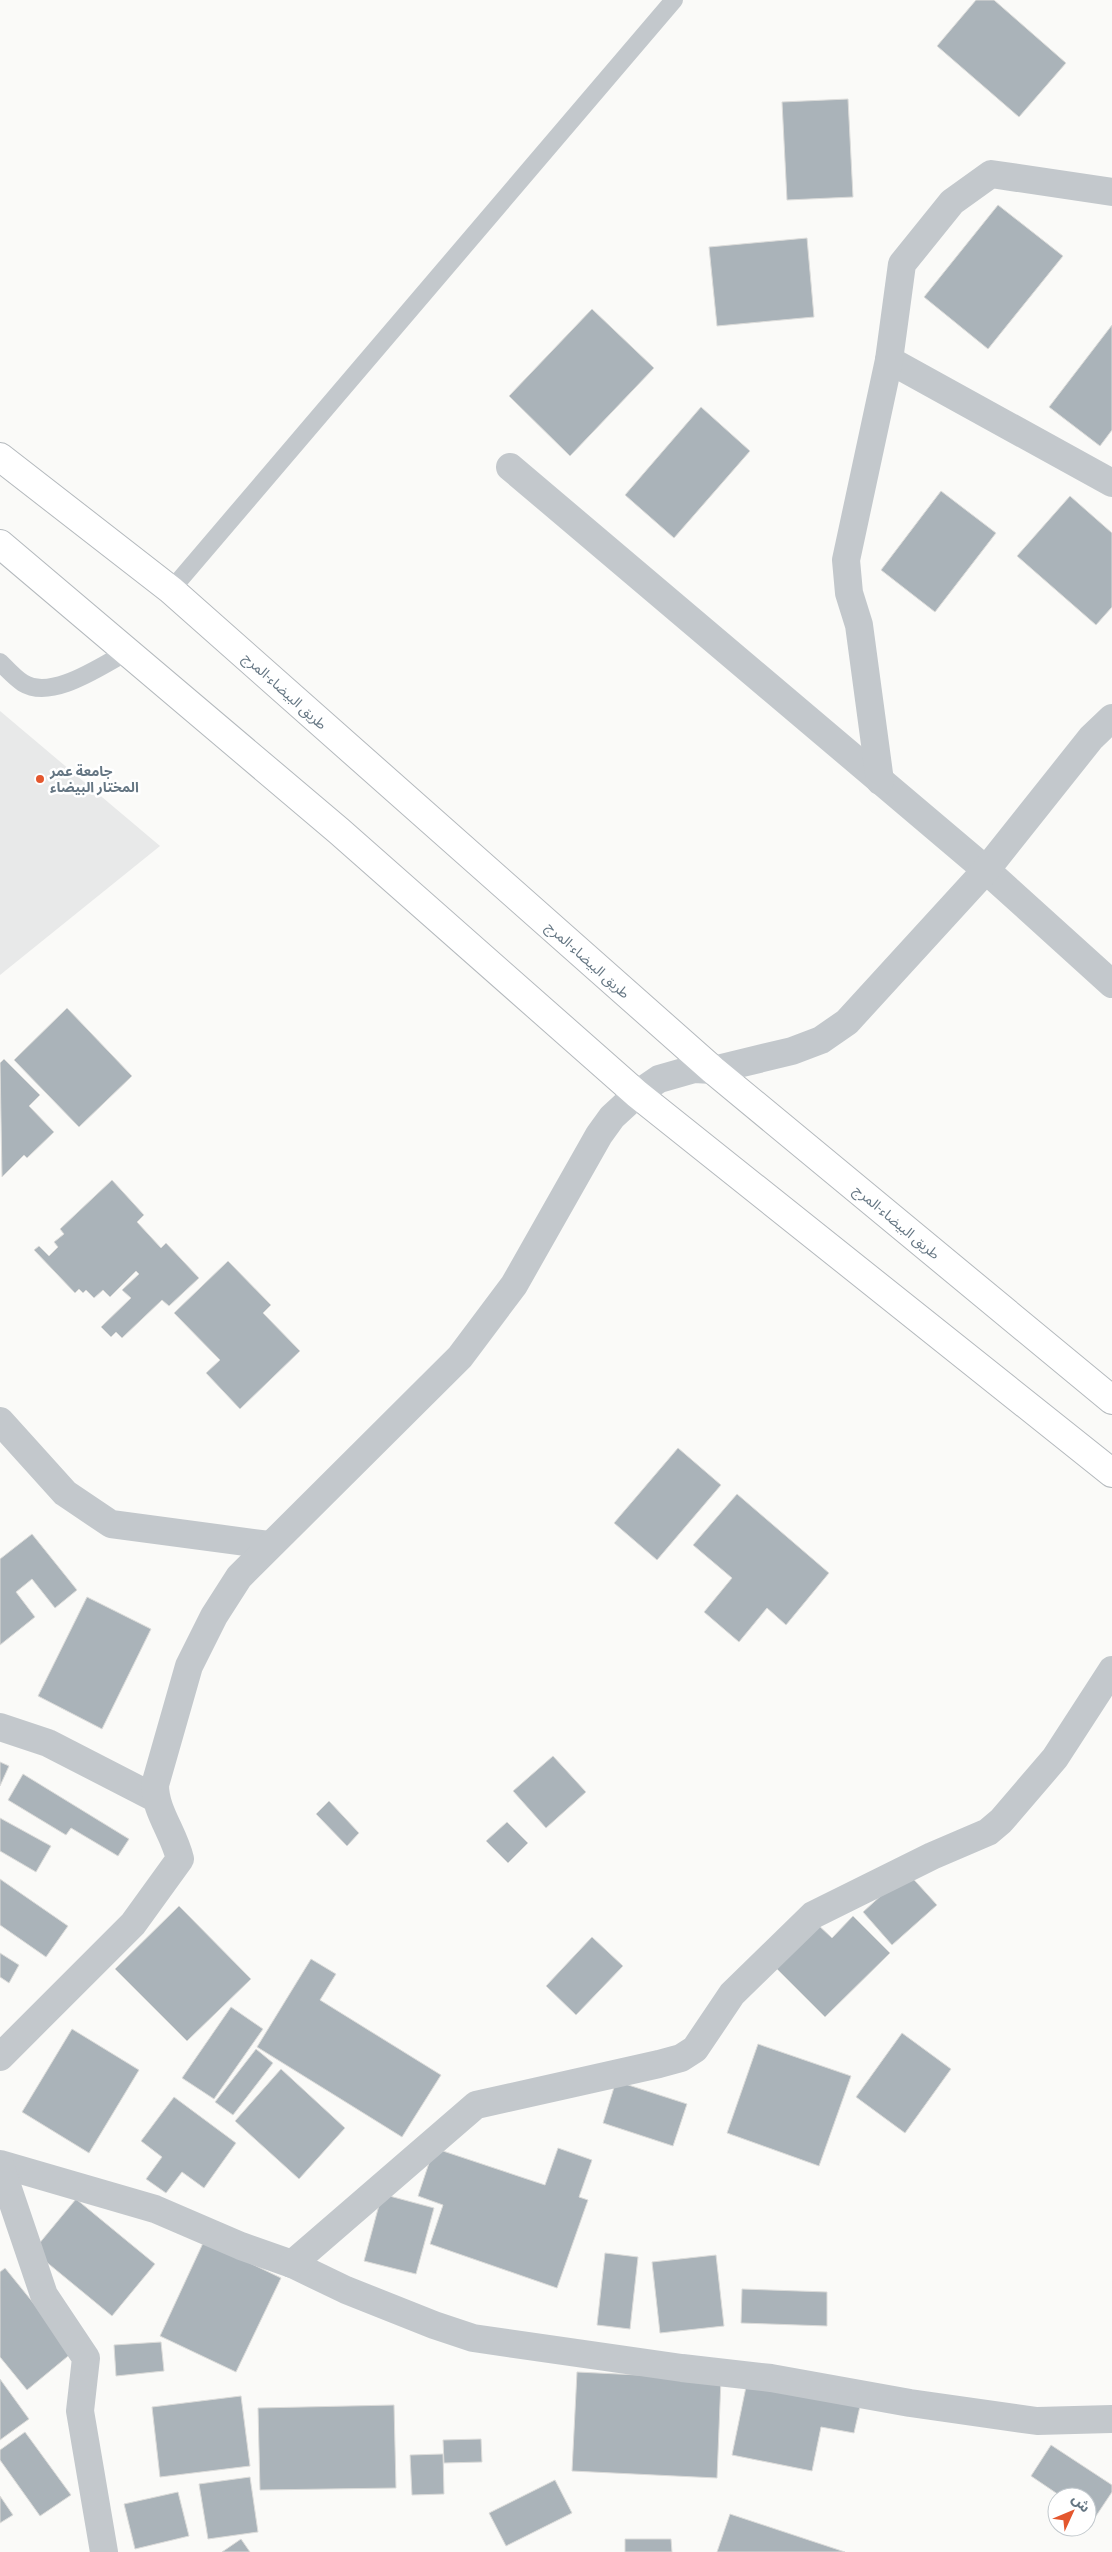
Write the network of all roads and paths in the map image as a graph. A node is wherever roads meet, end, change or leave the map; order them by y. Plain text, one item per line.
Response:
1 (674, 0) edge
2 (1112, 192) edge
3 (888, 360) junction
4 (0, 457) edge
5 (510, 467) dead end
6 (1112, 483) edge
7 (0, 544) edge
8 (171, 590) junction
9 (127, 652) junction
10 (0, 662) edge
11 (1112, 718) edge
12 (880, 781) junction
13 (986, 870) junction
14 (1112, 984) edge
15 (712, 1070) junction
16 (637, 1094) junction
17 (1112, 1400) edge
18 (0, 1421) edge
19 (1112, 1473) edge
20 (269, 1544) junction
21 (1112, 1670) edge
22 (0, 1726) edge
23 (154, 1798) junction
24 (0, 2057) edge
25 (0, 2164) edge
26 (292, 2264) junction
27 (1112, 2420) edge
28 (104, 2552) edge

1 - 8 lane
2 - 3 street
3 - 6 street
3 - 12 street
4 - 8 highway, طريق البيضاء-المرج
5 - 12 street
7 - 9 highway
8 - 15 highway, طريق البيضاء-المرج
9 - 10 lane
9 - 16 highway
11 - 13 street
12 - 13 street
13 - 14 street
13 - 15 street
15 - 16 street
15 - 17 highway, طريق البيضاء-المرج
16 - 19 highway
16 - 20 street
18 - 20 street
20 - 23 street
21 - 26 street
22 - 23 street
23 - 24 street
25 - 26 street
25 - 28 street
26 - 27 street

